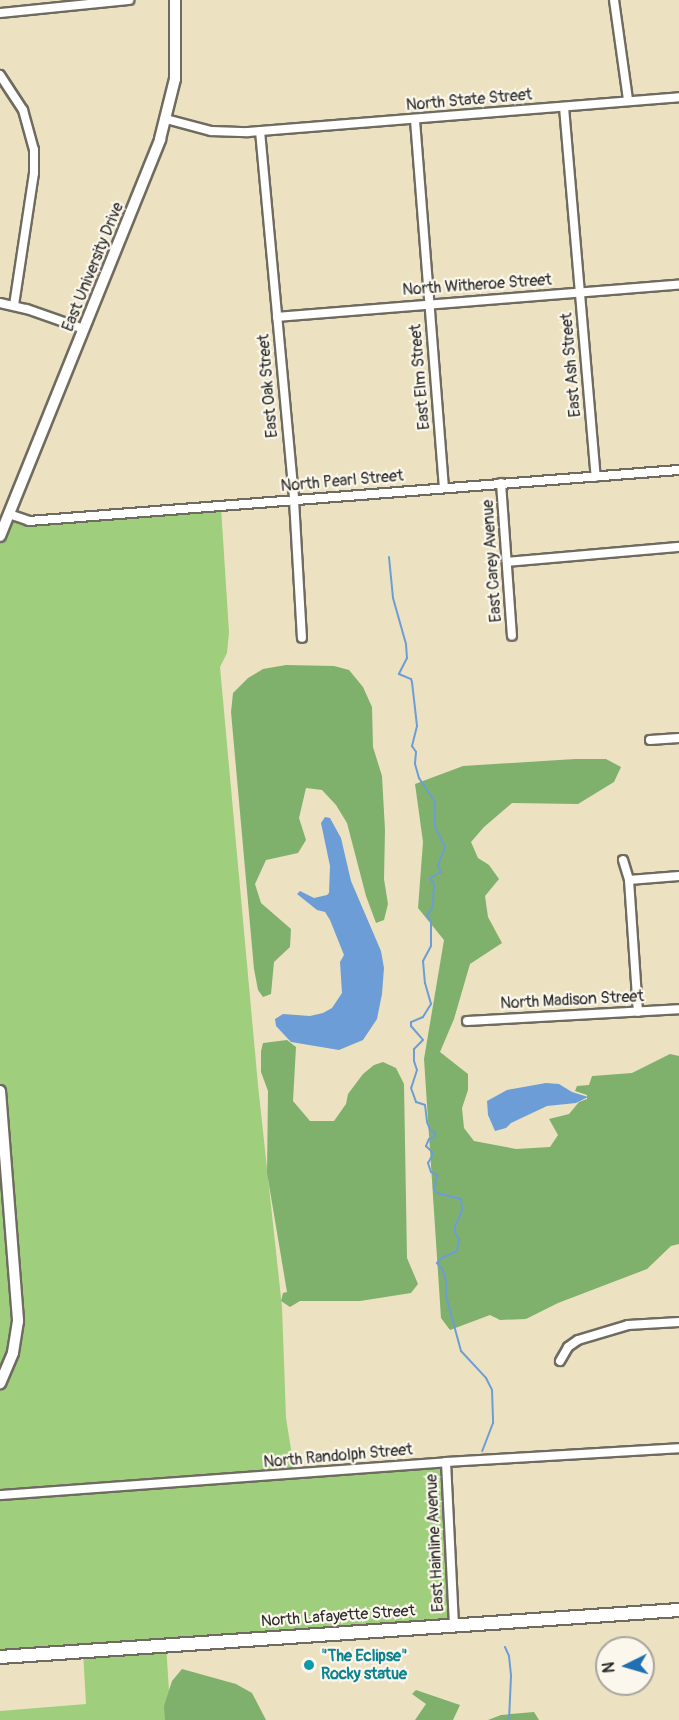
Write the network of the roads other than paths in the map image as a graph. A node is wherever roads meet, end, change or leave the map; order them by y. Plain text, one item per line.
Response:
1 (129, 0) edge
2 (175, 0) edge
3 (614, 0) edge
4 (0, 13) edge
5 (0, 75) edge
6 (679, 97) edge
7 (628, 100) junction
8 (564, 107) junction
9 (166, 119) junction
10 (415, 120) junction
11 (260, 131) junction
12 (679, 285) edge
13 (579, 292) junction
14 (0, 303) edge
15 (429, 303) junction
16 (14, 305) junction
17 (277, 316) junction
18 (84, 329) junction
19 (679, 470) edge
20 (596, 477) junction
21 (501, 483) junction
22 (444, 488) junction
23 (294, 500) junction
24 (9, 514) junction
25 (0, 536) edge
26 (679, 547) edge
27 (507, 562) junction
28 (512, 636) dead end
29 (302, 638) dead end
30 (679, 738) edge
31 (650, 740) dead end
32 (623, 860) dead end
33 (679, 876) edge
34 (629, 880) junction
35 (679, 1009) edge
36 (638, 1012) junction
37 (467, 1021) dead end
38 (0, 1090) edge
39 (679, 1322) edge
40 (560, 1361) dead end
41 (0, 1383) edge
42 (679, 1448) edge
43 (446, 1462) junction
44 (0, 1495) edge
45 (679, 1610) edge
46 (454, 1624) junction
47 (0, 1657) edge

1 - 4 street
2 - 9 main road, East University Drive
3 - 7 street
5 - 16 street
6 - 7 street, North State Street
7 - 8 street, North State Street
8 - 10 street, North State Street
8 - 13 street, East Ash Street
9 - 11 street, North State Street
9 - 18 main road, East University Drive
10 - 11 street, North State Street
10 - 15 street, East Elm Street
11 - 17 street, East Oak Street
12 - 13 street, North Witheroe Street
13 - 15 street, North Witheroe Street
13 - 20 street, East Ash Street
14 - 16 street
15 - 17 street, North Witheroe Street
15 - 22 street, East Elm Street
16 - 18 street
17 - 23 street, East Oak Street
18 - 24 main road, East University Drive
19 - 20 street, North Pearl Street
20 - 21 street, North Pearl Street
21 - 22 street, North Pearl Street
21 - 27 street, East Carey Avenue
22 - 23 street, North Pearl Street
23 - 24 street, North Pearl Street
23 - 29 street, East Oak Street
24 - 25 main road, East University Drive
26 - 27 street
27 - 28 street, East Carey Avenue
30 - 31 street
32 - 34 street
33 - 34 street
34 - 36 street
35 - 36 street, North Madison Street
36 - 37 street, North Madison Street
38 - 41 main road
39 - 40 street
42 - 43 street, North Randolph Street
43 - 44 street, North Randolph Street
43 - 46 street, East Hainline Avenue
45 - 46 highway, North Lafayette Street
46 - 47 highway, North Lafayette Street

